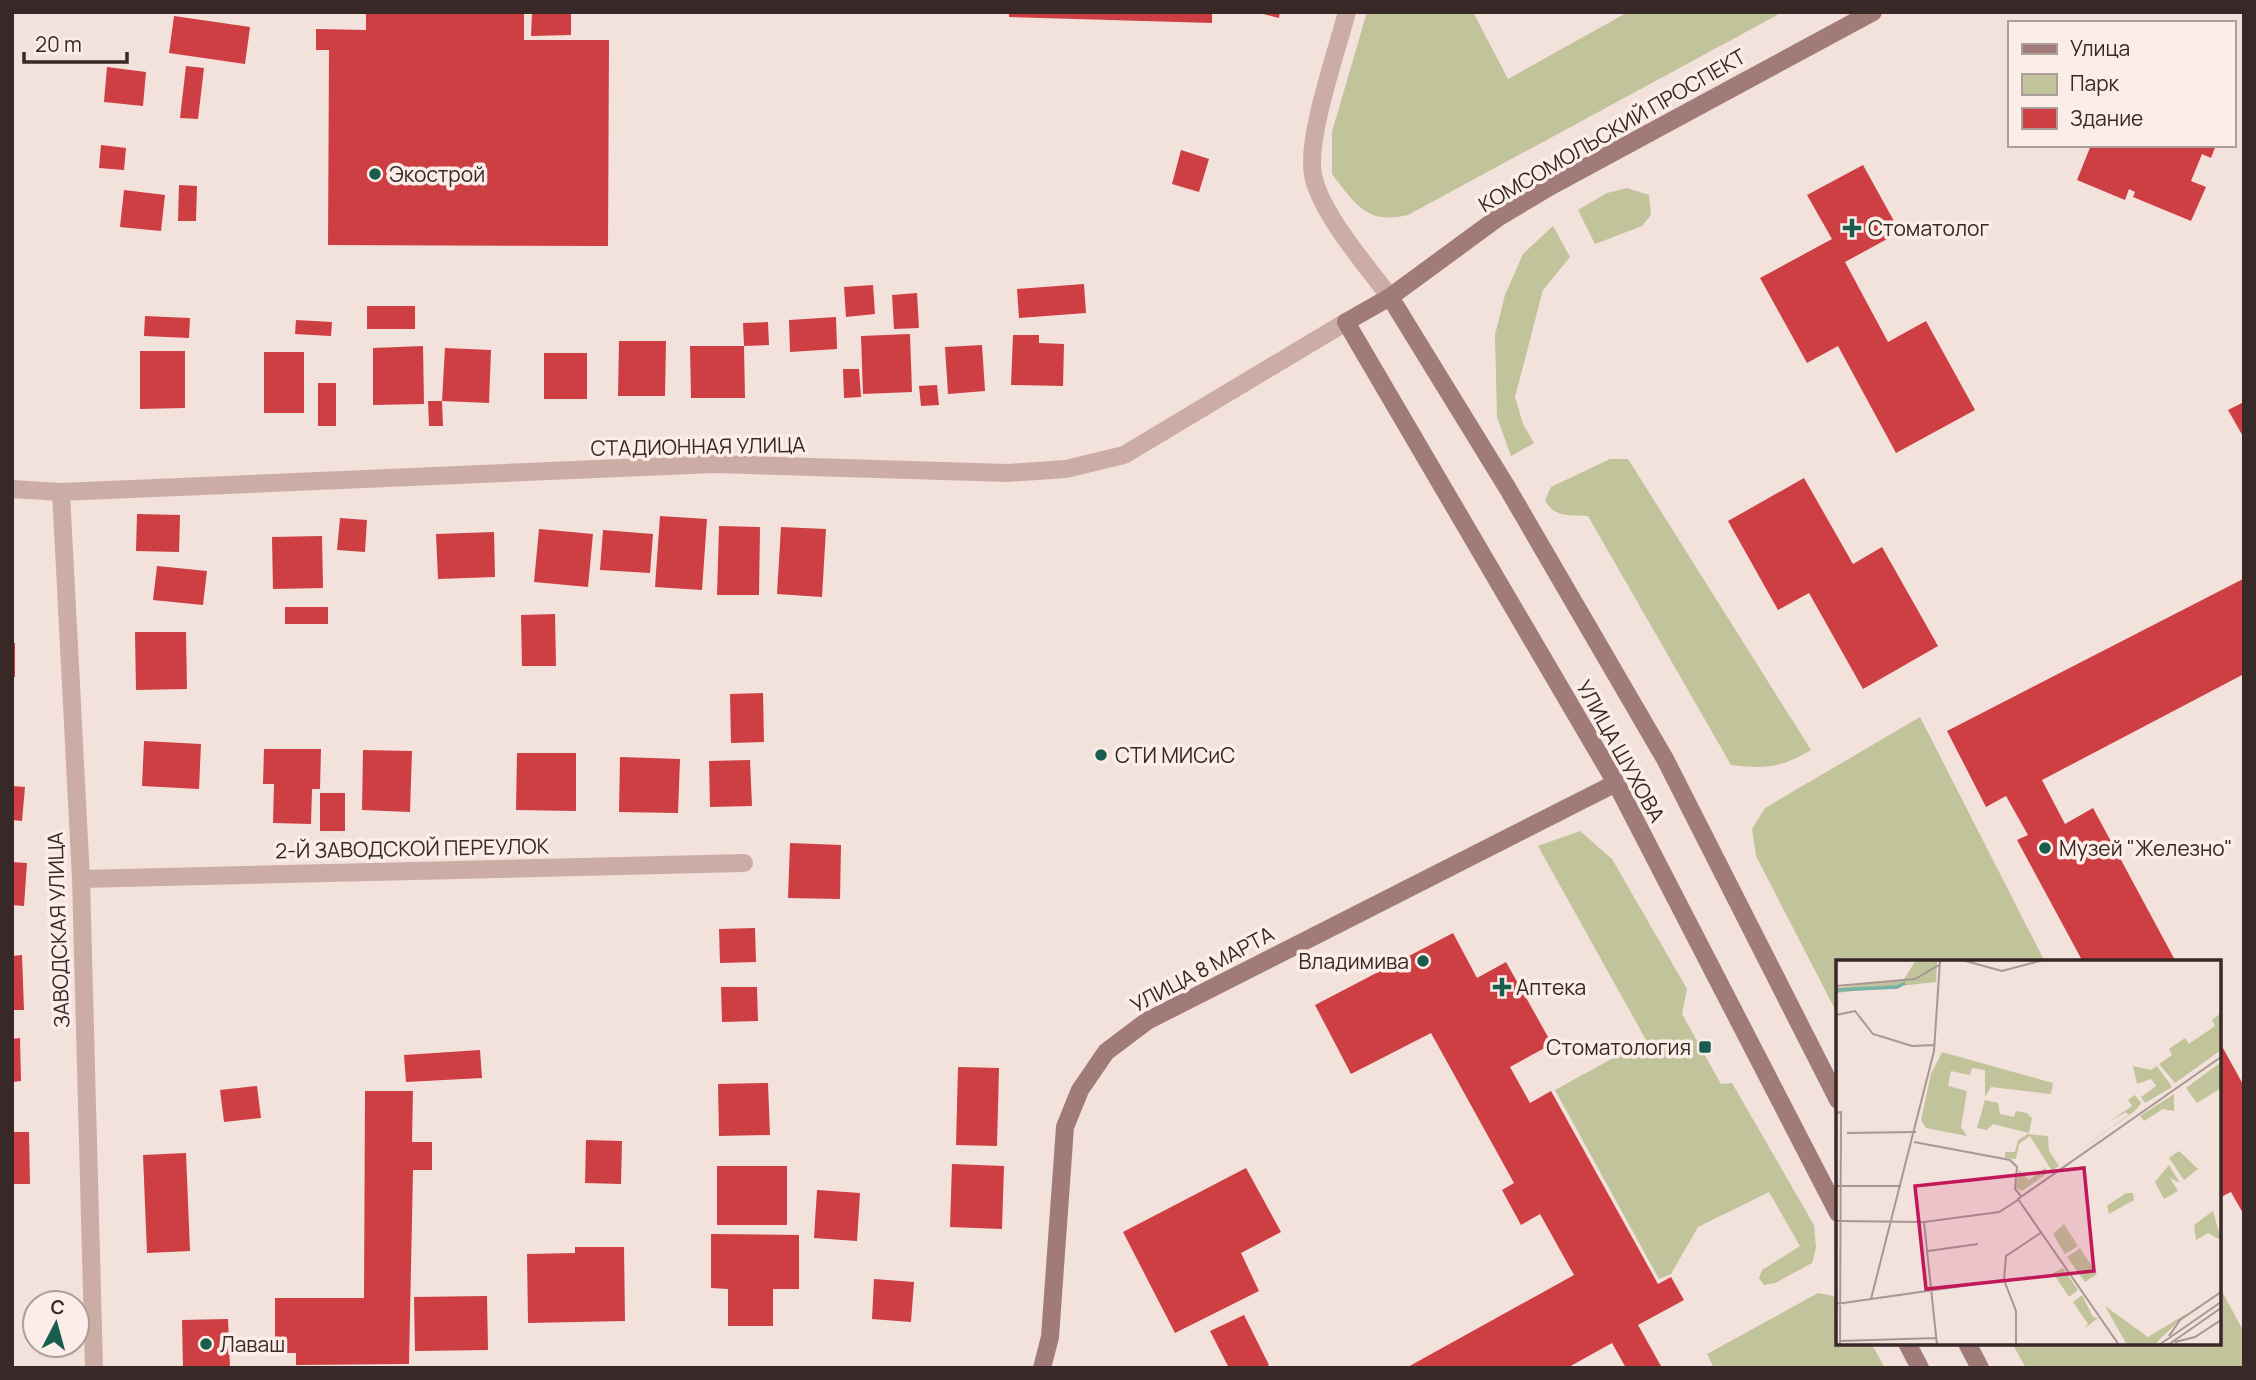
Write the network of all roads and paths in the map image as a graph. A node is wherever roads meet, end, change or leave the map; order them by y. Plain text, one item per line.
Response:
1 (1347, 12) edge
2 (1873, 12) edge
3 (1390, 297) junction
4 (1346, 322) junction
5 (12, 489) edge
6 (61, 492) junction
7 (1616, 783) junction
8 (744, 863) dead end
9 (80, 879) junction
10 (1836, 1096) edge
11 (1836, 1209) edge
12 (1908, 1345) edge
13 (1968, 1345) edge
14 (94, 1368) edge
15 (1042, 1368) edge
16 (1920, 1368) edge
17 (1980, 1368) edge

1 - 3 street
2 - 3 main road, КОМСОМОЛЬСКИЙ ПРОСПЕКТ
3 - 4 main road, КОМСОМОЛЬСКИЙ ПРОСПЕКТ
3 - 10 main road, УЛИЦА ШУХОВА
4 - 6 street, СТАДИОННАЯ УЛИЦА
4 - 7 main road, УЛИЦА ШУХОВА
5 - 6 street, СТАДИОННАЯ УЛИЦА
6 - 9 street, ЗАВОДСКАЯ УЛИЦА
7 - 11 main road, УЛИЦА ШУХОВА
7 - 15 main road, УЛИЦА 8 МАРТА
8 - 9 street, 2-Й ЗАВОДСКОЙ ПЕРЕУЛОК
9 - 14 street, ЗАВОДСКАЯ УЛИЦА
12 - 16 main road
13 - 17 main road

